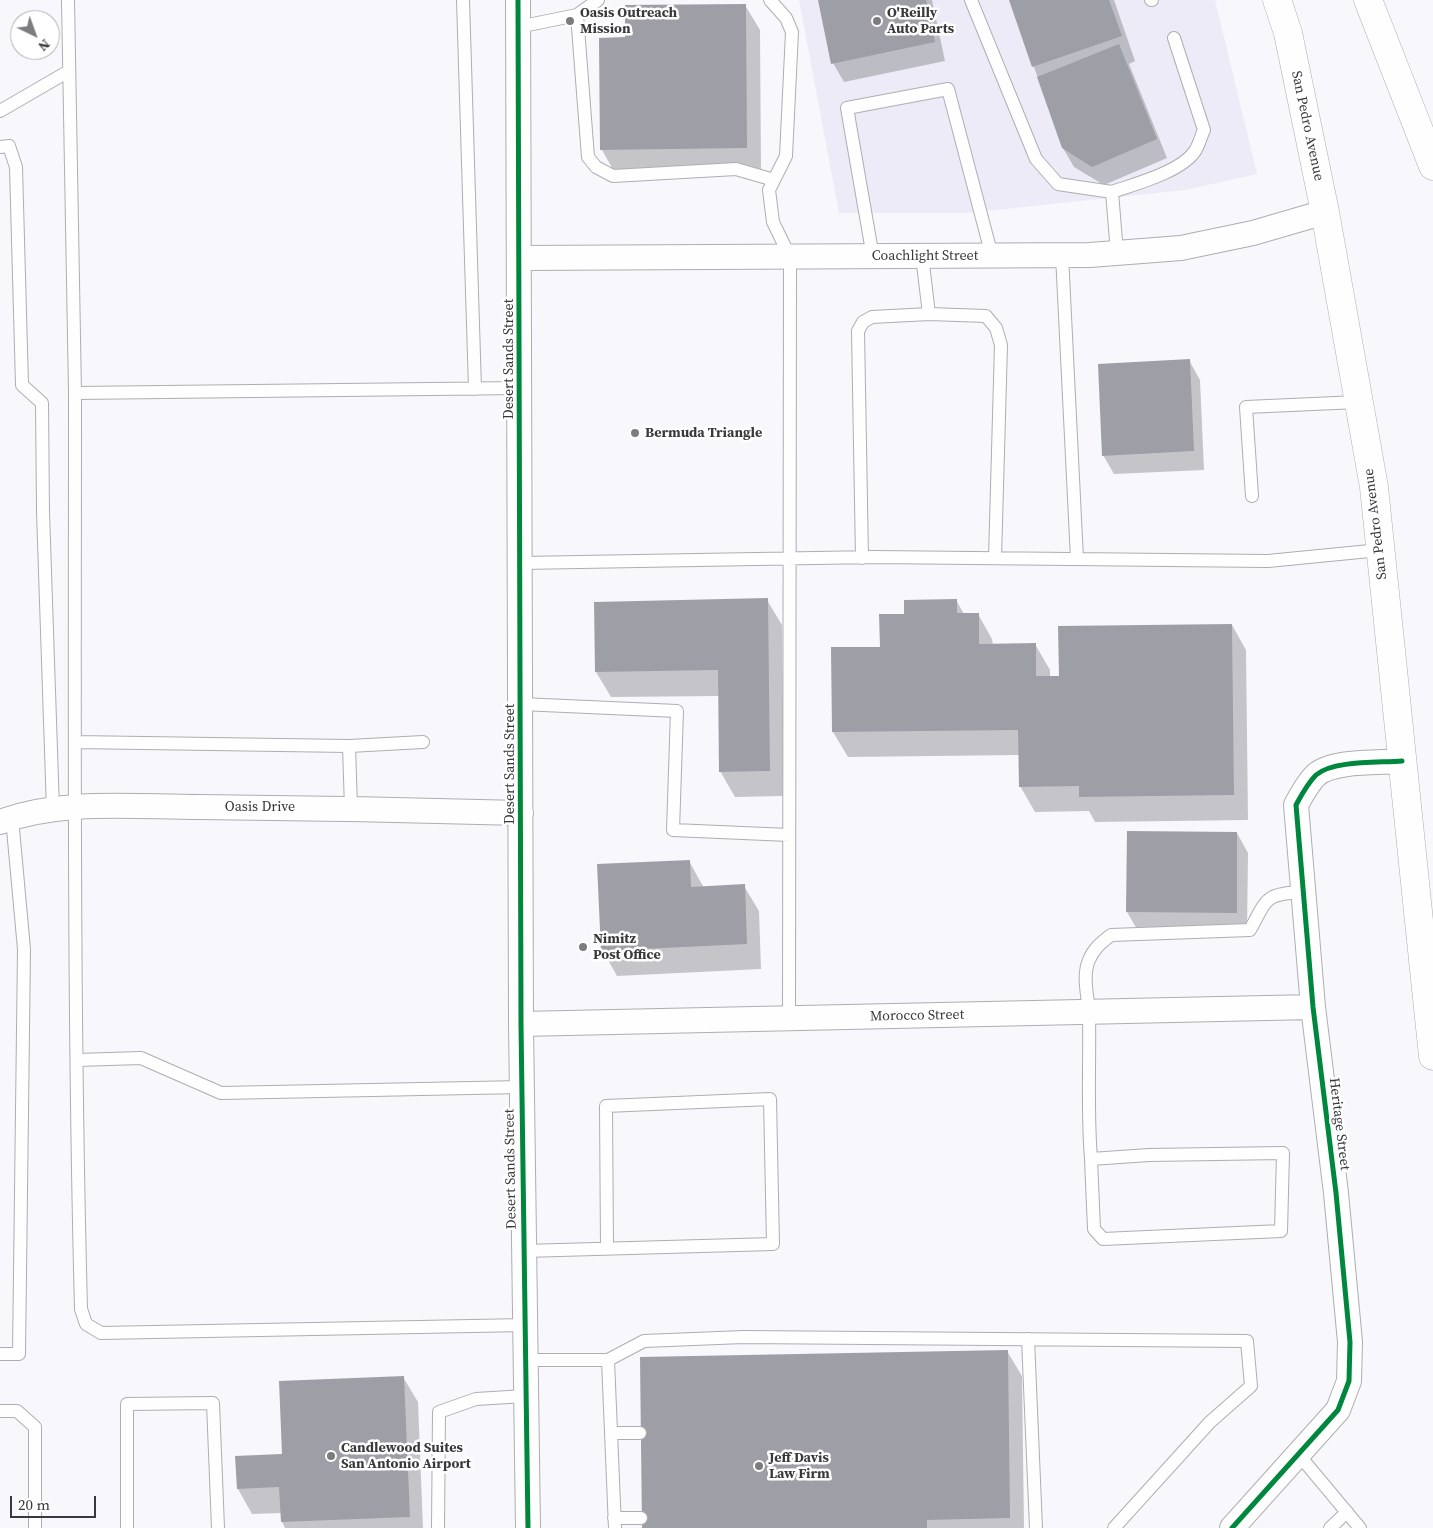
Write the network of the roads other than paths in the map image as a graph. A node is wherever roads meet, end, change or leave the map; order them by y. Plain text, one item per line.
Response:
1 (68, 0) edge
2 (463, 0) edge
3 (518, 0) edge
4 (598, 0) edge
5 (770, 0) edge
6 (971, 0) edge
7 (1277, 0) edge
8 (1368, 0) edge
9 (577, 15) junction
10 (518, 27) junction
11 (1174, 38) dead end
12 (69, 71) junction
13 (0, 111) edge
14 (0, 147) edge
15 (1433, 166) edge
16 (774, 180) junction
17 (1112, 192) junction
18 (1325, 212) junction
19 (1117, 253) junction
20 (1062, 255) junction
21 (873, 256) junction
22 (922, 256) junction
23 (992, 256) junction
24 (790, 257) junction
25 (520, 258) junction
26 (929, 314) junction
27 (520, 388) junction
28 (475, 389) junction
29 (75, 393) junction
30 (1358, 402) junction
31 (1252, 496) dead end
32 (1380, 550) junction
33 (862, 558) junction
34 (995, 558) junction
35 (789, 559) junction
36 (1077, 560) junction
37 (521, 563) junction
38 (521, 704) junction
39 (75, 742) junction
40 (422, 742) dead end
41 (349, 746) junction
42 (1402, 761) junction
43 (64, 808) junction
44 (351, 808) junction
45 (521, 813) junction
46 (6, 820) edge
47 (789, 836) junction
48 (1303, 892) junction
49 (1313, 1007) junction
50 (1088, 1012) junction
51 (789, 1018) junction
52 (521, 1024) junction
53 (1433, 1056) edge
54 (78, 1060) junction
55 (522, 1087) junction
56 (1091, 1159) junction
57 (608, 1248) junction
58 (524, 1251) junction
59 (525, 1325) junction
60 (1028, 1339) junction
61 (0, 1354) edge
62 (525, 1360) junction
63 (608, 1360) junction
64 (526, 1396) junction
65 (0, 1411) edge
66 (611, 1433) junction
67 (640, 1433) dead end
68 (1299, 1455) junction
69 (1347, 1512) junction
70 (641, 1518) dead end
71 (614, 1523) edge
72 (36, 1528) edge
73 (127, 1528) edge
74 (218, 1528) edge
75 (438, 1528) edge
76 (528, 1528) edge
77 (1036, 1528) edge
78 (1114, 1528) edge
79 (1232, 1528) edge
80 (1330, 1528) edge
81 (1360, 1528) edge

1 - 12 lane
2 - 28 lane
3 - 10 street, Desert Sands Street
4 - 9 lane
5 - 16 lane
6 - 17 lane
7 - 18 main road, San Pedro Avenue
8 - 15 main road
9 - 10 lane
9 - 16 lane
10 - 25 street, Desert Sands Street
11 - 17 lane
12 - 13 lane
12 - 29 lane
14 - 43 lane
16 - 24 lane
17 - 19 lane
18 - 19 street, Coachlight Street
18 - 30 main road, San Pedro Avenue
19 - 20 street, Coachlight Street
20 - 23 street, Coachlight Street
20 - 36 lane
21 - 22 street, Coachlight Street
21 - 23 lane
21 - 24 street, Coachlight Street
22 - 23 street, Coachlight Street
22 - 26 lane
24 - 25 street, Coachlight Street
24 - 35 lane
25 - 27 street, Desert Sands Street
26 - 33 lane
26 - 34 lane
27 - 28 lane
27 - 37 street, Desert Sands Street
28 - 29 lane
29 - 39 lane
30 - 31 lane
30 - 32 main road, San Pedro Avenue
32 - 36 lane
32 - 42 main road, San Pedro Avenue
33 - 34 lane
33 - 35 lane
34 - 36 lane
35 - 37 lane
35 - 47 lane
37 - 38 street, Desert Sands Street
38 - 45 street, Desert Sands Street
38 - 47 lane
39 - 41 lane
39 - 43 lane
40 - 41 lane
41 - 44 lane
42 - 48 street, Heritage Street
42 - 53 main road, San Pedro Avenue
43 - 44 street, Oasis Drive
43 - 46 street, Oasis Drive
43 - 54 lane
44 - 45 street, Oasis Drive
45 - 52 street, Desert Sands Street
46 - 61 lane
47 - 51 lane
48 - 49 street, Heritage Street
48 - 50 lane
49 - 50 street, Morocco Street
49 - 68 street, Heritage Street
50 - 51 street, Morocco Street
50 - 56 lane
51 - 52 street, Morocco Street
52 - 55 street, Desert Sands Street
54 - 55 lane
54 - 59 lane
55 - 58 street, Desert Sands Street
56 - 56 lane
57 - 57 lane
57 - 58 lane
58 - 59 street, Desert Sands Street
59 - 62 street, Desert Sands Street
60 - 63 lane
60 - 77 lane
60 - 78 lane
62 - 63 lane
62 - 64 street, Desert Sands Street
63 - 66 lane
64 - 75 lane
64 - 76 street, Desert Sands Street
65 - 72 lane
66 - 67 lane
66 - 71 lane
68 - 69 lane
68 - 79 street, Heritage Street
69 - 80 lane
69 - 81 lane
70 - 71 lane
73 - 74 lane

